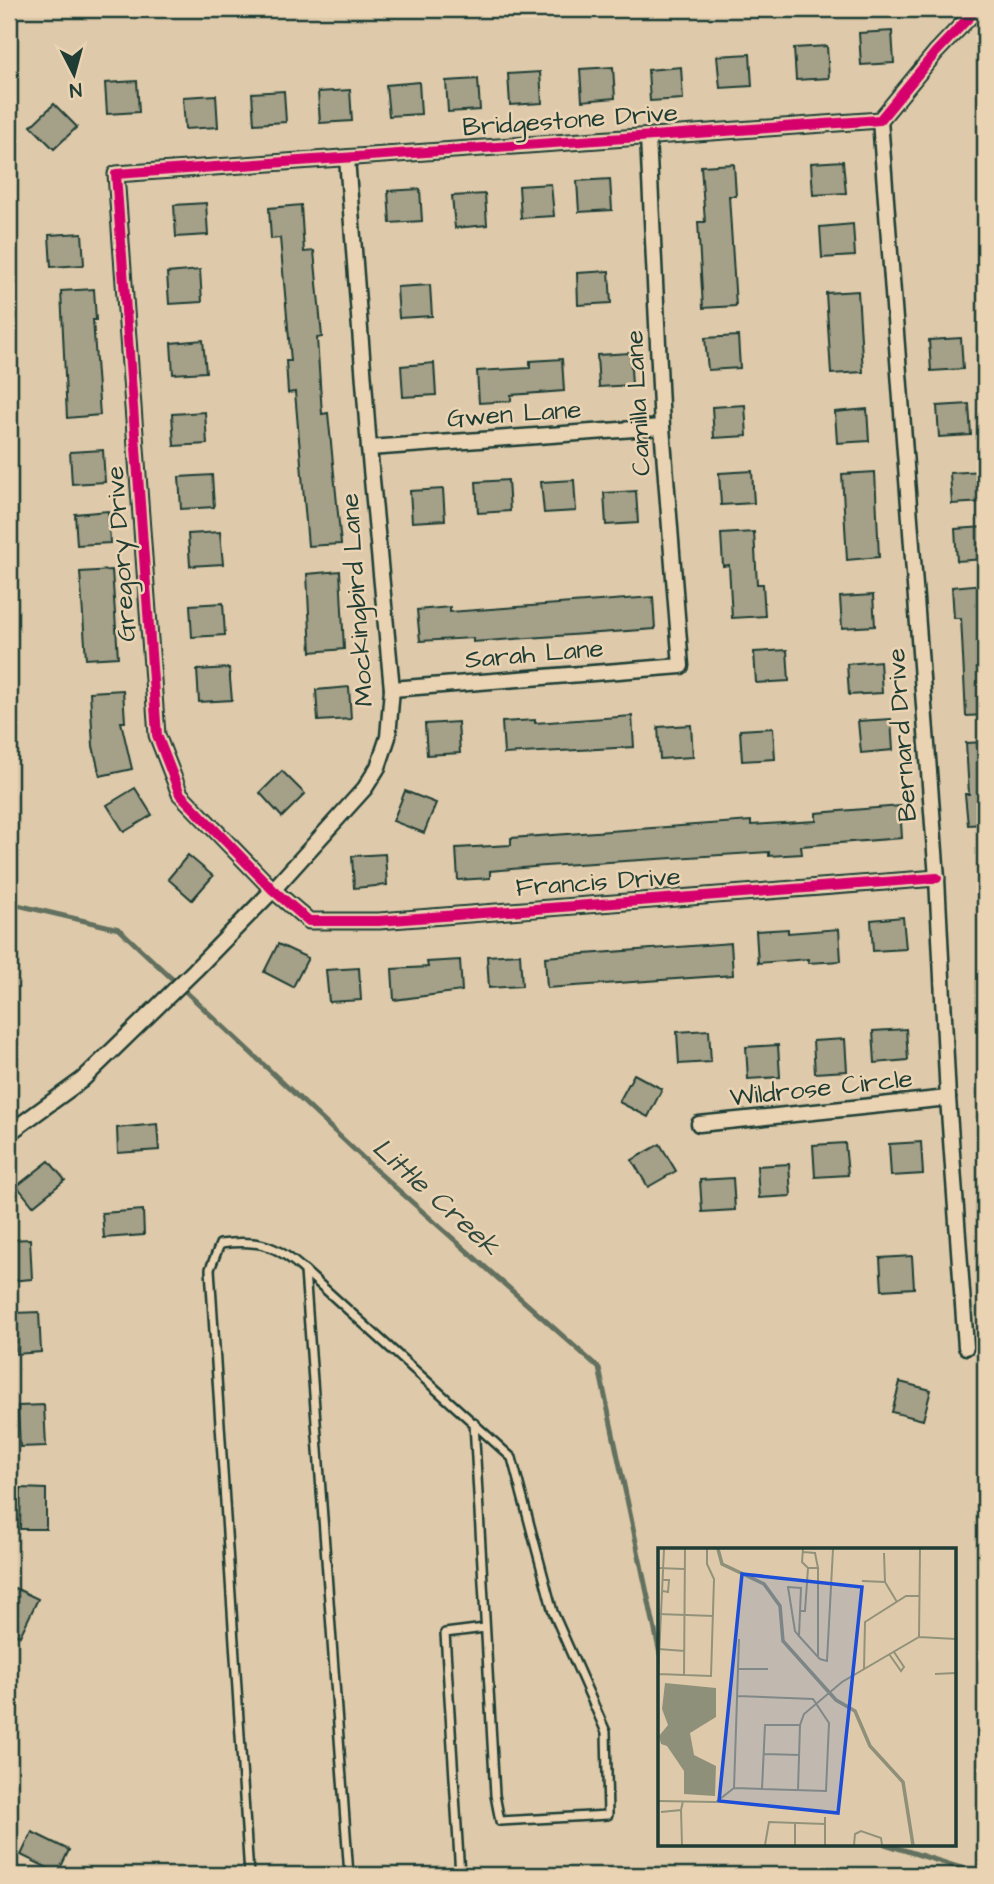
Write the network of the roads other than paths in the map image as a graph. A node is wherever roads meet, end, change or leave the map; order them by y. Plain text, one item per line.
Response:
1 (977, 9) edge
2 (880, 120) junction
3 (648, 137) junction
4 (347, 158) junction
5 (116, 174) joint
6 (662, 427) junction
7 (369, 448) junction
8 (681, 666) joint
9 (391, 689) junction
10 (937, 878) junction
11 (274, 890) junction
12 (948, 1098) junction
13 (699, 1125) dead end
14 (9, 1133) edge
15 (305, 1271) junction
16 (966, 1347) dead end
17 (474, 1423) junction
18 (485, 1628) junction
19 (249, 1875) edge
20 (349, 1875) edge
21 (460, 1875) edge

1 - 2 street
2 - 3 street, Bridgestone Drive
2 - 10 street, Bernard Drive
3 - 4 street, Bridgestone Drive
3 - 6 street, Camilla Lane
4 - 5 street, Bridgestone Drive
4 - 7 street, Mockingbird Lane
5 - 11 street, Gregory Drive
6 - 7 street, Gwen Lane
6 - 8 street, Camilla Lane
7 - 9 street, Mockingbird Lane
8 - 9 street, Sarah Lane
9 - 11 street, Mockingbird Lane
10 - 11 street, Francis Drive
10 - 12 street, Bernard Drive
11 - 14 street, Mockingbird Lane
12 - 13 street, Wildrose Circle
12 - 16 street, Bernard Drive
15 - 17 lane
15 - 19 lane
15 - 20 lane
17 - 18 lane
17 - 18 lane
18 - 21 lane

